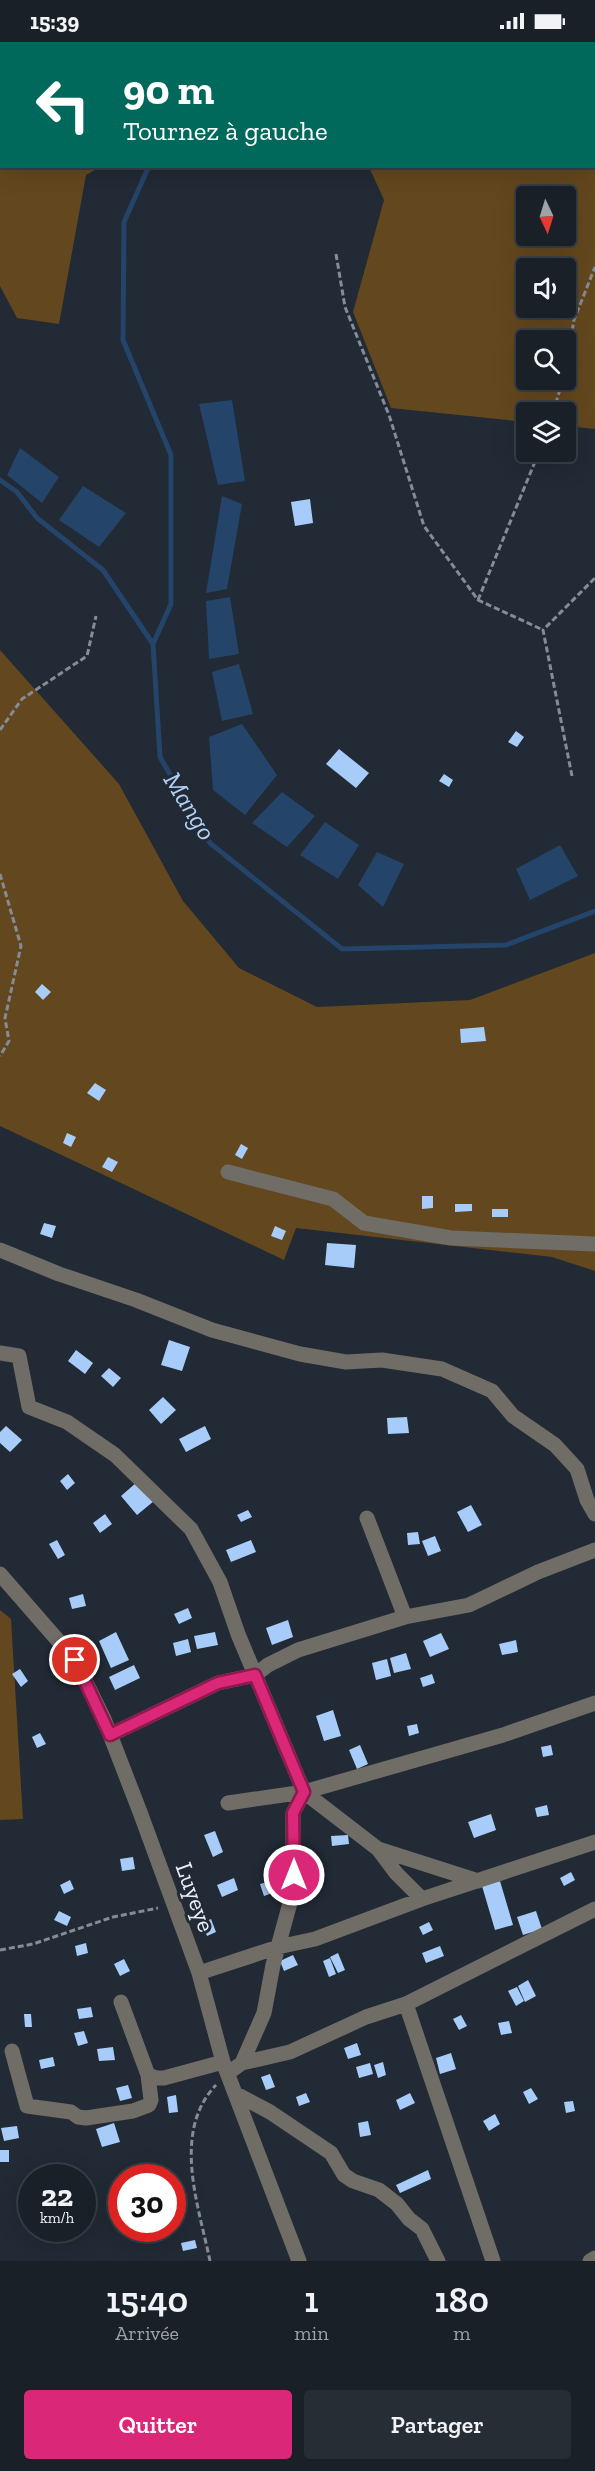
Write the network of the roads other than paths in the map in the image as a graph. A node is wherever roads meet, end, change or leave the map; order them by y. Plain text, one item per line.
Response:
1 (228, 1172) dead end
2 (595, 1244) edge
3 (0, 1250) edge
4 (0, 1353) edge
5 (595, 1514) edge
6 (367, 1518) dead end
7 (595, 1550) edge
8 (0, 1574) edge
9 (405, 1617) junction
10 (255, 1675) junction
11 (595, 1703) edge
12 (110, 1735) junction
13 (304, 1792) junction
14 (228, 1803) dead end
15 (595, 1842) edge
16 (378, 1849) junction
17 (478, 1881) junction
18 (422, 1899) junction
19 (595, 1909) edge
20 (278, 1947) junction
21 (199, 1973) junction
22 (121, 2002) dead end
23 (406, 2004) junction
24 (12, 2051) dead end
25 (242, 2063) junction
26 (226, 2068) junction
27 (148, 2075) junction
28 (236, 2094) junction
29 (595, 2259) edge
30 (299, 2261) edge
31 (438, 2261) edge
32 (493, 2261) edge
33 (590, 2261) edge

1 - 2 street
3 - 5 street
4 - 10 street
6 - 9 street
7 - 9 street
8 - 12 street, Luyeye
9 - 10 street
10 - 12 street
10 - 13 street
11 - 13 street
12 - 21 street, Luyeye
13 - 14 street
13 - 16 street
13 - 20 street
15 - 17 street
16 - 17 street
16 - 18 street
17 - 18 street
18 - 20 street
19 - 23 street
20 - 21 street
20 - 25 street
21 - 26 street, Luyeye
22 - 27 street
23 - 25 street
23 - 32 street
24 - 27 street
25 - 26 street
26 - 27 street
26 - 28 street, Luyeye
28 - 30 street, Luyeye
28 - 31 street
29 - 33 street

